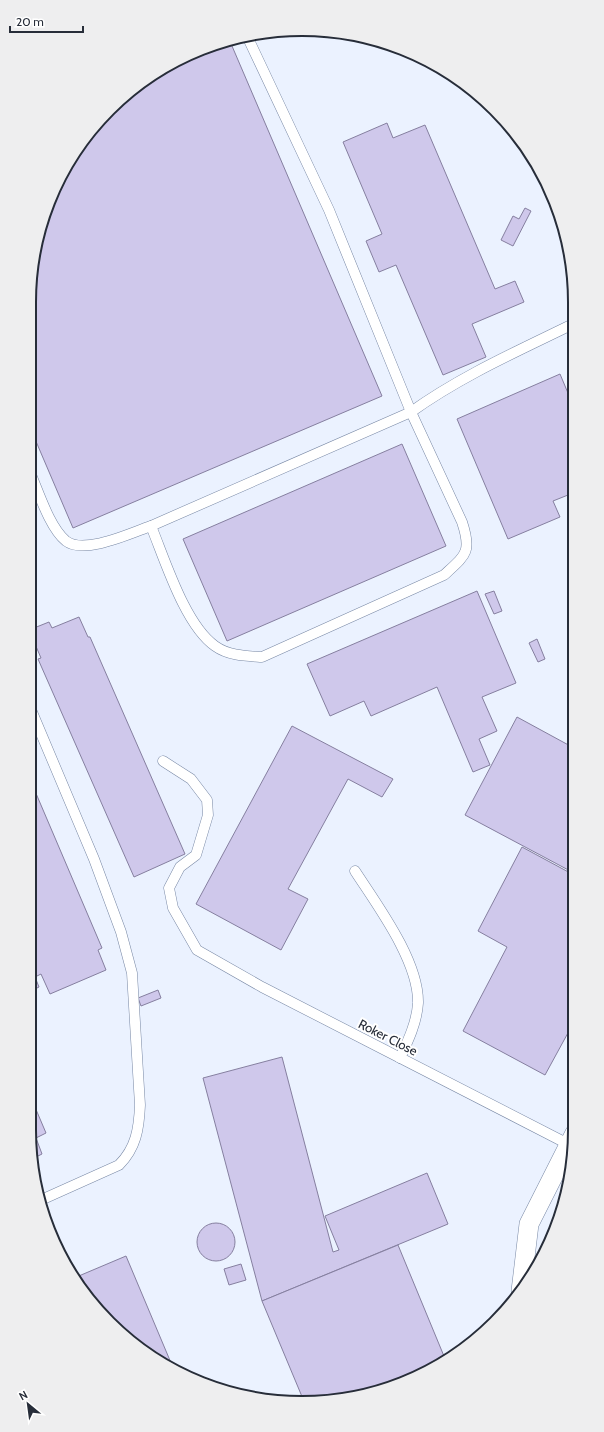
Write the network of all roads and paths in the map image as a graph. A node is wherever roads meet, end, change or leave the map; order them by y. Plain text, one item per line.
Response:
1 (249, 41) edge
2 (568, 326) edge
3 (411, 412) junction
4 (36, 486) edge
5 (151, 526) junction
6 (36, 722) edge
7 (163, 761) dead end
8 (355, 871) dead end
9 (400, 1058) junction
10 (568, 1136) edge
11 (567, 1146) edge
12 (45, 1198) edge
13 (522, 1279) edge

1 - 3 lane
2 - 3 lane
3 - 5 lane
3 - 5 lane
4 - 5 lane
6 - 12 lane
7 - 9 lane, Roker Close
8 - 9 lane
9 - 10 lane, Roker Close
11 - 13 street

